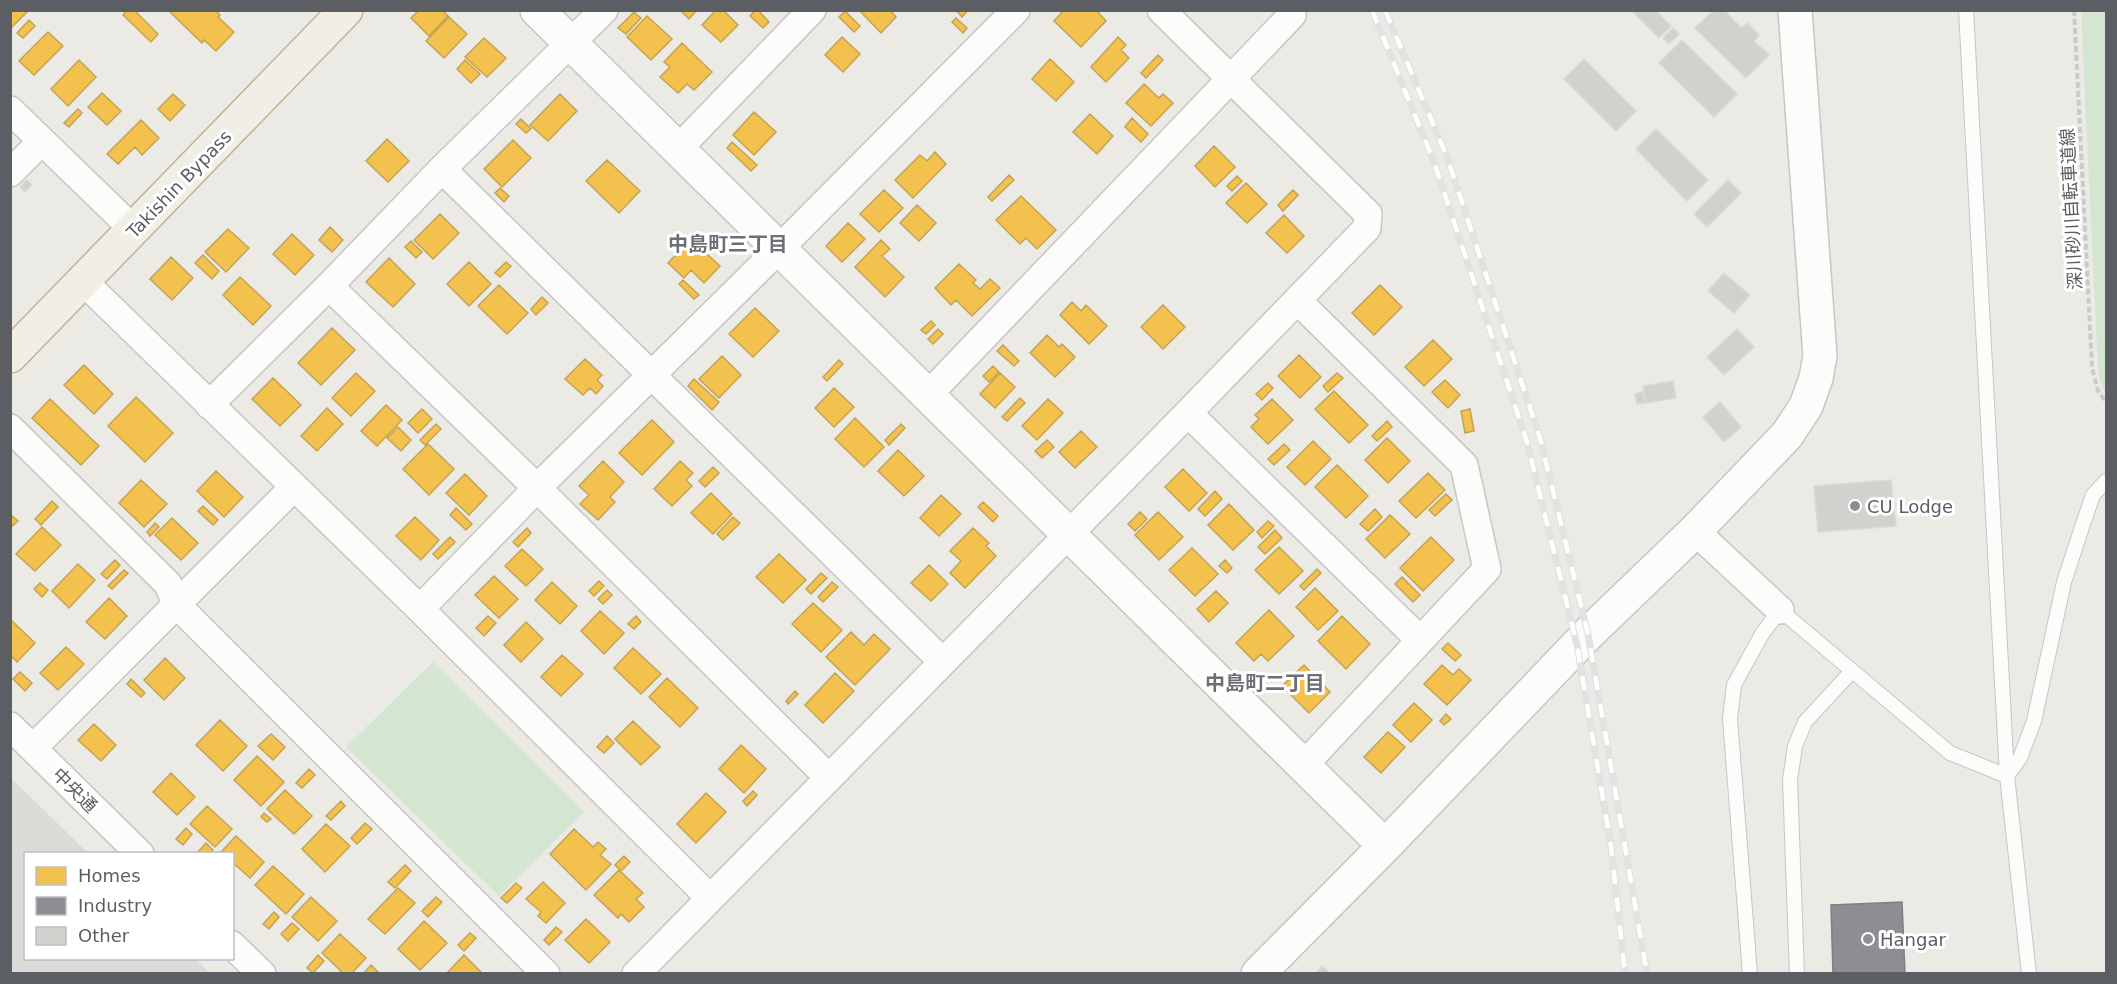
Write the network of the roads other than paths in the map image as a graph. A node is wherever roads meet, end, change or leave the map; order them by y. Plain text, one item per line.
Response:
1 (346, 10) edge
2 (537, 10) edge
3 (604, 10) edge
4 (812, 10) edge
5 (1016, 10) edge
6 (1161, 10) edge
7 (1292, 10) edge
8 (1795, 10) edge
9 (1966, 10) edge
10 (570, 44) junction
11 (1231, 79) junction
12 (10, 110) edge
13 (42, 141) junction
14 (677, 150) junction
15 (442, 169) junction
16 (10, 173) edge
17 (134, 230) junction
18 (778, 250) junction
19 (84, 282) junction
20 (329, 286) junction
21 (1298, 301) junction
22 (10, 356) edge
23 (651, 374) junction
24 (927, 396) junction
25 (209, 405) junction
26 (1188, 413) junction
27 (10, 428) edge
28 (2106, 482) edge
29 (294, 487) junction
30 (537, 488) junction
31 (1695, 531) junction
32 (1068, 534) junction
33 (176, 604) junction
34 (420, 609) junction
35 (1780, 610) junction
36 (1420, 640) junction
37 (942, 661) junction
38 (1852, 670) junction
39 (10, 726) edge
40 (33, 748) junction
41 (1304, 765) junction
42 (2007, 776) junction
43 (828, 777) junction
44 (1385, 846) junction
45 (138, 852) edge
46 (710, 898) junction
47 (234, 947) edge
48 (262, 974) edge
49 (546, 974) edge
50 (636, 974) edge
51 (1258, 974) edge
52 (1750, 974) edge
53 (1797, 974) edge
54 (2029, 974) edge

1 - 17 highway, Takishin Bypass
2 - 10 street
3 - 10 street
4 - 14 street
5 - 18 street
6 - 11 street
7 - 11 street
8 - 31 street
9 - 42 lane
10 - 14 street
10 - 15 street
11 - 21 street
11 - 24 street
12 - 13 street
13 - 16 street
13 - 17 street
14 - 18 street
15 - 20 street
15 - 23 street
17 - 19 highway, Takishin Bypass
18 - 23 street
18 - 24 street
19 - 22 highway, Takishin Bypass
19 - 25 street
20 - 25 street
20 - 30 street
21 - 26 street
21 - 36 street
23 - 30 street
23 - 37 street
24 - 32 street
25 - 29 street
26 - 32 street
26 - 36 street
27 - 33 street
28 - 42 lane
29 - 33 street
29 - 34 street
30 - 34 street
30 - 43 street
31 - 35 street
31 - 44 street
32 - 37 street
32 - 41 street
33 - 40 street
33 - 49 street
34 - 46 street
35 - 38 lane
35 - 52 lane
36 - 41 street
37 - 43 street
38 - 42 lane
38 - 53 lane
39 - 40 street, 中央通
40 - 45 street, 中央通
41 - 44 street
42 - 54 lane
43 - 46 street
44 - 51 street
46 - 50 street
47 - 48 street

